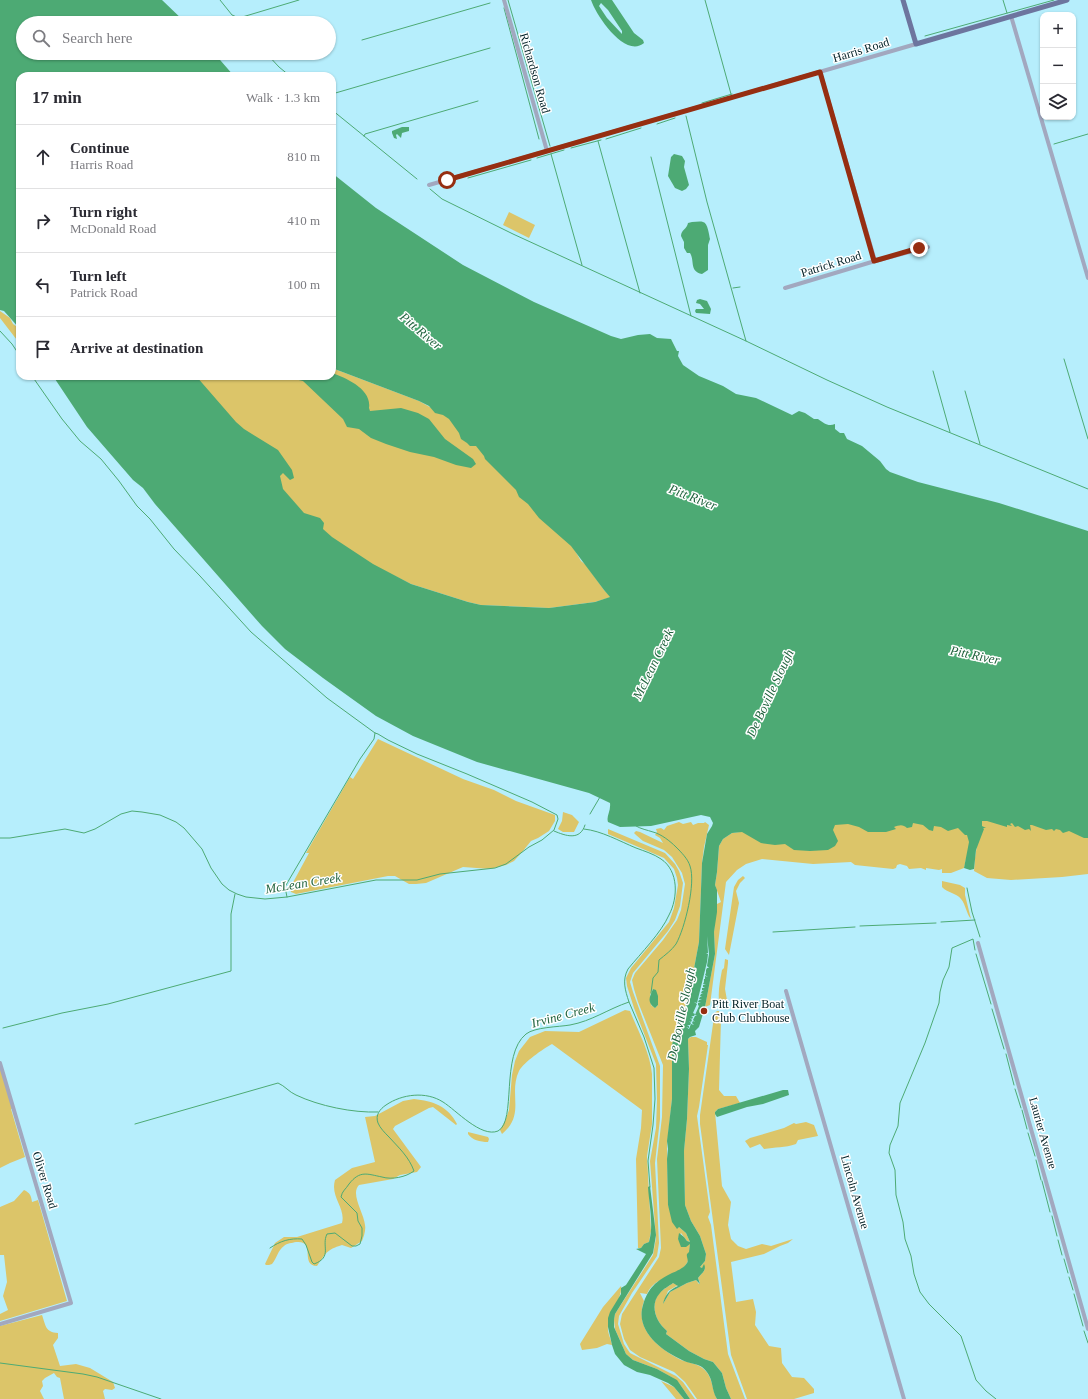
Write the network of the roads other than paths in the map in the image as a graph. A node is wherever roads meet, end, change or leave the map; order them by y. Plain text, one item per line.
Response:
1 (504, 0) edge
2 (903, 0) edge
3 (1067, 0) edge
4 (1011, 16) junction
5 (916, 44) junction
6 (820, 72) junction
7 (547, 151) junction
8 (429, 185) dead end
9 (928, 247) dead end
10 (874, 261) junction
11 (1088, 278) edge
12 (785, 288) dead end
13 (978, 944) dead end
14 (786, 992) dead end
15 (0, 1063) edge
16 (0, 1324) edge
17 (1088, 1329) edge
18 (904, 1399) edge

1 - 7 street, Richardson Road
2 - 5 main road
3 - 4 main road, Harris Road
4 - 5 main road, Harris Road
4 - 11 street
5 - 6 street, Harris Road
6 - 7 street, Harris Road
6 - 10 street
7 - 8 street, Harris Road
9 - 10 street, Patrick Road
10 - 12 street, Patrick Road
13 - 17 street, Laurier Avenue
14 - 18 street, Lincoln Avenue
15 - 16 street, Oliver Road

